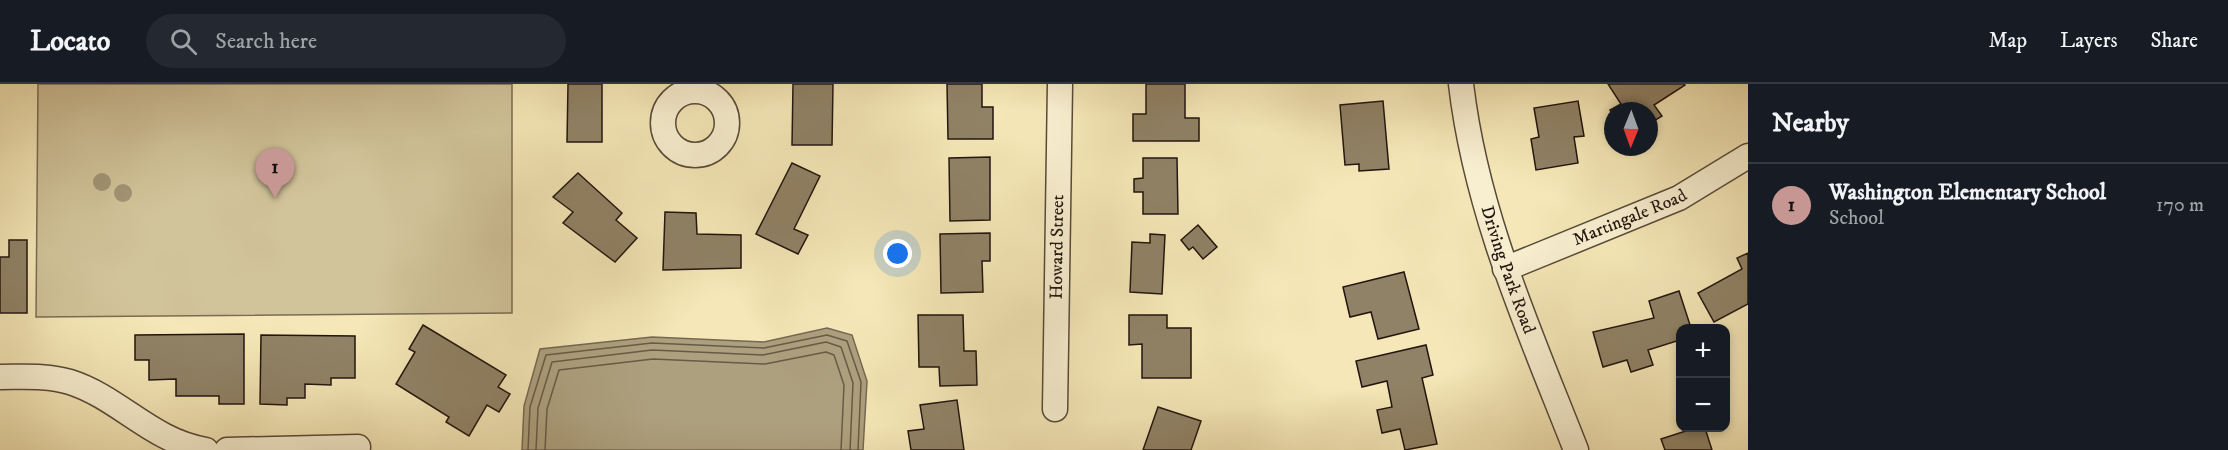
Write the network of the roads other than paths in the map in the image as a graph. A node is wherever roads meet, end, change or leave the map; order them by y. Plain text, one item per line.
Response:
1 (1060, 84) edge
2 (1461, 84) edge
3 (1748, 156) edge
4 (1505, 269) junction
5 (0, 377) edge
6 (1055, 409) dead end
7 (358, 447) dead end
8 (206, 450) edge
9 (227, 450) edge
10 (1576, 450) edge

1 - 6 street, Howard Street
2 - 4 street, Driving Park Road
3 - 4 street, Martingale Road
4 - 10 street, Driving Park Road
5 - 8 street
7 - 9 street

